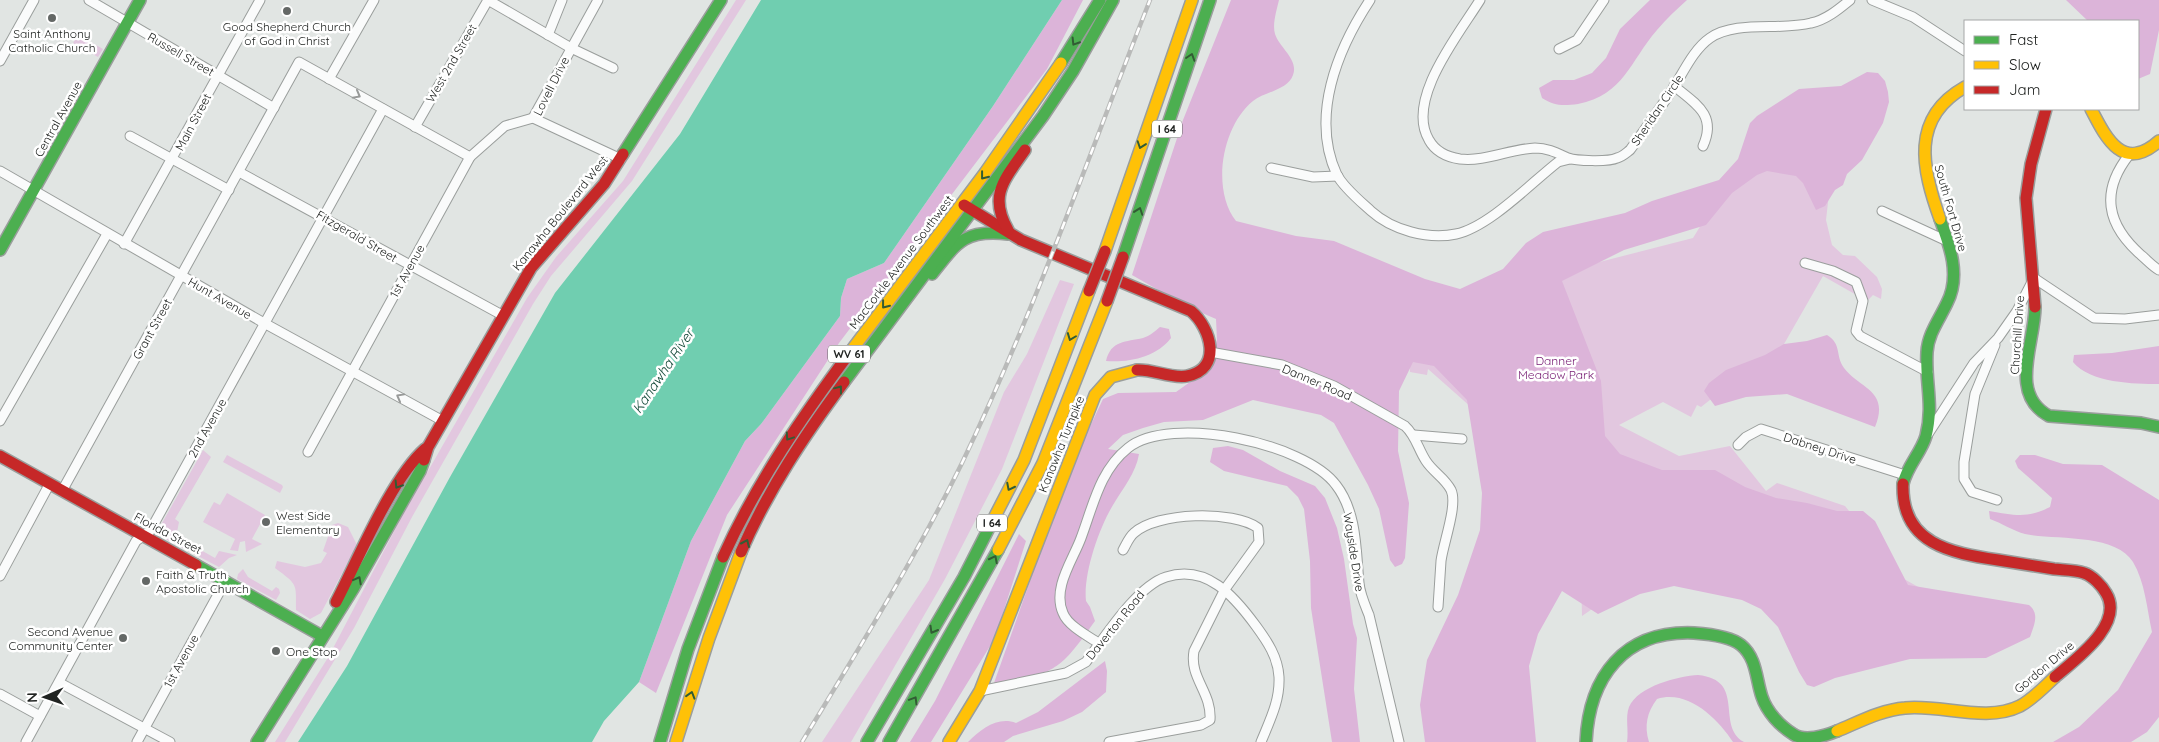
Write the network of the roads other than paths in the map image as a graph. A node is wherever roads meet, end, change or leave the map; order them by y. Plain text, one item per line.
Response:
1 (34, 0) edge
2 (89, 0) edge
3 (140, 0) edge
4 (260, 0) edge
5 (374, 0) edge
6 (488, 0) edge
7 (562, 0) edge
8 (598, 0) edge
9 (721, 0) edge
10 (1100, 0) edge
11 (1113, 0) edge
12 (1192, 0) edge
13 (1210, 0) edge
14 (1370, 0) edge
15 (1480, 0) edge
16 (1604, 0) edge
17 (1850, 0) edge
18 (1872, 0) edge
19 (127, 22) junction
20 (548, 35) junction
21 (571, 48) junction
22 (1559, 50) dead end
23 (1964, 50) edge
24 (0, 61) edge
25 (613, 68) dead end
26 (218, 75) junction
27 (329, 79) junction
28 (1674, 86) junction
29 (1964, 88) edge
30 (274, 108) junction
31 (383, 109) junction
32 (2046, 110) edge
33 (2092, 110) edge
34 (1043, 116) junction
35 (533, 118) junction
36 (415, 126) junction
37 (130, 136) dead end
38 (2159, 142) edge
39 (1703, 146) dead end
40 (2129, 155) junction
41 (470, 157) junction
42 (621, 159) junction
43 (1570, 159) junction
44 (172, 161) junction
45 (1270, 168) dead end
46 (0, 171) edge
47 (239, 172) junction
48 (1338, 176) junction
49 (229, 190) junction
50 (33, 191) junction
51 (962, 203) junction
52 (974, 210) junction
53 (1882, 211) dead end
54 (323, 216) junction
55 (108, 234) junction
56 (1011, 234) junction
57 (1948, 241) junction
58 (124, 244) junction
59 (0, 250) edge
60 (1805, 263) dead end
61 (410, 266) junction
62 (2159, 270) edge
63 (182, 275) junction
64 (2034, 278) junction
65 (902, 305) junction
66 (502, 315) junction
67 (2159, 315) edge
68 (264, 323) junction
69 (1998, 338) junction
70 (1210, 352) junction
71 (353, 370) junction
72 (1928, 372) junction
73 (1, 419) edge
74 (443, 421) junction
75 (2159, 427) edge
76 (1414, 435) junction
77 (1927, 436) junction
78 (1462, 439) dead end
79 (1738, 445) dead end
80 (308, 452) dead end
81 (0, 456) edge
82 (1905, 476) junction
83 (49, 485) junction
84 (62, 491) junction
85 (1997, 500) dead end
86 (143, 536) junction
87 (1124, 550) dead end
88 (0, 576) edge
89 (226, 580) junction
90 (1225, 589) junction
91 (1438, 607) dead end
92 (322, 636) junction
93 (1100, 644) junction
94 (60, 683) junction
95 (980, 691) junction
96 (0, 694) edge
97 (40, 716) junction
98 (145, 728) junction
99 (26, 742) edge
100 (137, 742) edge
101 (170, 742) edge
102 (257, 742) edge
103 (660, 742) edge
104 (676, 742) edge
105 (867, 742) edge
106 (889, 742) edge
107 (949, 742) edge
108 (1109, 742) edge
109 (1261, 742) edge
110 (1400, 742) edge
111 (1586, 742) edge

1 - 24 street
2 - 19 street, Russell Street
3 - 19 main road, Central Avenue
4 - 26 street, Main Street
5 - 27 street
6 - 20 street
6 - 36 street, West 2nd Street
7 - 20 street
8 - 21 street, Lovell Drive
9 - 42 main road, Kanawha Boulevard West
10 -> 51 main road, MacCorkle Avenue Southwest / WV 61
11 - 34 main road, WV 61
12 -> 105 main road, I 64, bridge
106 -> 13 main road, I 64, bridge
14 - 48 street
15 - 43 street, Sheridan Circle
16 - 22 street
17 - 28 street, Sheridan Circle
18 - 23 street
19 - 26 street, Russell Street
19 - 50 main road, Central Avenue
20 - 21 street
21 - 25 street
21 - 35 street, Lovell Drive
26 - 30 street, Russell Street
26 - 44 street, Main Street
27 - 30 street, Grant Street
27 -> 31 street
28 - 39 street
28 - 43 street, Sheridan Circle
29 - 57 main road, South Fort Drive
30 - 47 street, Grant Street
31 - 36 street
31 - 54 street, 2nd Avenue
32 - 64 main road, Churchill Drive
33 - 40 main road
34 - 52 main road, WV 61
34 - 56 main road
35 - 41 street, 1st Avenue
35 - 42 street, Lovell Drive
36 - 41 street
37 - 44 street
38 - 40 main road
40 - 62 street
41 - 61 street, 1st Avenue
42 - 66 main road, Kanawha Boulevard West
43 - 48 street
44 - 49 street
44 - 58 street, Main Street
45 - 48 street
46 - 50 street, Hunt Avenue
47 - 49 street, Grant Street
47 - 54 street, Fitzgerald Street
49 - 63 street, Grant Street
50 - 55 street, Hunt Avenue
50 - 59 main road, Central Avenue
51 - 52 main road
51 -> 103 main road, MacCorkle Avenue Southwest / WV 61
52 - 56 main road
52 - 65 main road, WV 61
53 - 57 street
54 - 61 street, Fitzgerald Street
54 - 68 street, 2nd Avenue
55 - 58 street, Hunt Avenue
55 - 73 street
56 - 65 main road
56 - 70 main road
57 - 72 main road, South Fort Drive
58 - 63 street, Hunt Avenue
60 - 72 street
61 - 66 street, Fitzgerald Street
61 - 71 street, 1st Avenue
63 - 68 street, Hunt Avenue
63 - 84 street, Grant Street
64 - 67 street
64 - 69 street, Gordon Drive
64 - 75 main road, Churchill Drive
104 -> 65 main road, WV 61
66 - 74 main road, Kanawha Boulevard West
68 - 71 street, Hunt Avenue
68 - 86 street, 2nd Avenue
69 - 77 street, Gordon Drive
69 - 85 street
70 - 76 street, Danner Road
70 - 95 main road, Kanawha Turnpike
74 -> 71 street, Hunt Avenue
71 - 80 street, 1st Avenue
72 - 77 main road, South Fort Drive
74 - 92 main road, Kanawha Boulevard West
76 - 78 street
76 - 91 street, Danner Road
77 - 82 main road, Gordon Drive
79 - 82 street, Dabney Drive
81 - 83 main road, Florida Street
82 - 111 main road, Gordon Drive
83 - 84 main road, Florida Street
83 - 88 street
84 - 86 main road, Florida Street
86 - 89 main road, Florida Street
86 - 94 street, 2nd Avenue
87 - 90 street
89 - 92 main road, Florida Street
89 - 98 street, 1st Avenue
90 - 93 street, Daverton Road
90 - 108 street
90 - 109 street, Daverton Road
92 - 102 main road, Kanawha Boulevard West
93 - 95 street, Daverton Road
93 - 110 street, Wayside Drive
94 - 97 street, 2nd Avenue
94 - 98 street
95 - 107 main road, Kanawha Turnpike
96 - 97 street
97 - 99 street, 2nd Avenue
98 - 100 street, 1st Avenue
98 - 101 street

